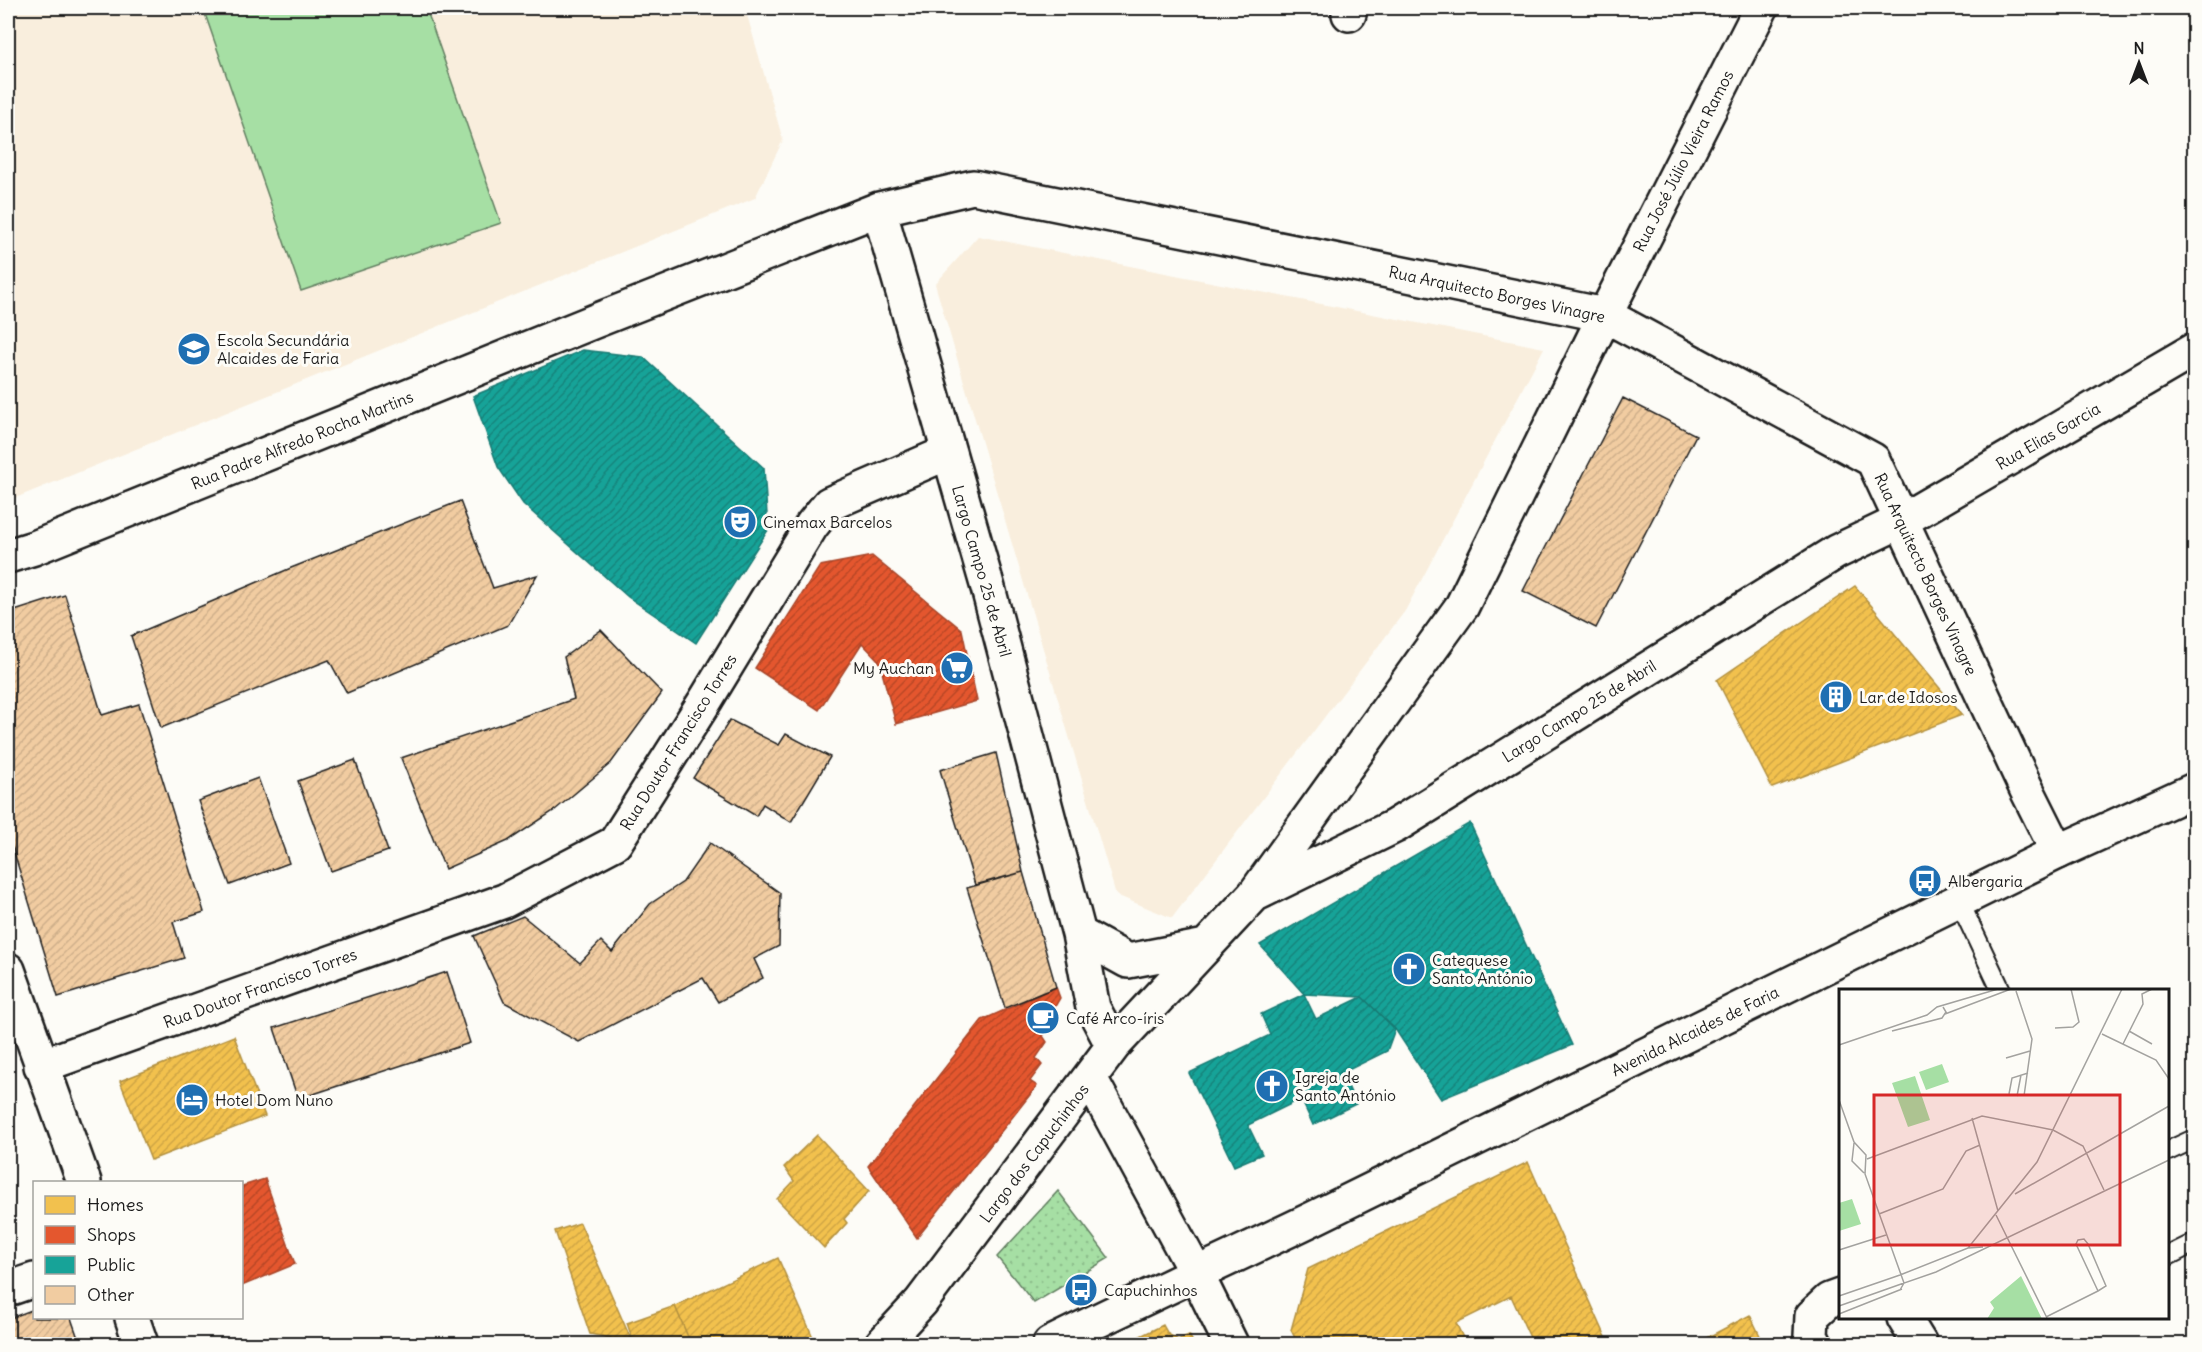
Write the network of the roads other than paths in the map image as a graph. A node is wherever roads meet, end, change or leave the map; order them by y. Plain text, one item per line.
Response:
1 (1761, 8) edge
2 (879, 209) junction
3 (1605, 315) junction
4 (595, 321) joint
5 (2194, 350) edge
6 (949, 452) junction
7 (1901, 521) junction
8 (8, 556) edge
9 (2194, 790) edge
10 (2058, 852) junction
11 (1254, 895) junction
12 (1959, 901) junction
13 (1079, 934) junction
14 (1206, 946) junction
15 (8, 970) edge
16 (2001, 989) edge
17 (1113, 1047) junction
18 (41, 1066) junction
19 (1090, 1078) junction
20 (2194, 1139) edge
21 (2169, 1151) edge
22 (84, 1181) edge
23 (2194, 1243) edge
24 (2169, 1256) edge
25 (1197, 1275) junction
26 (33, 1280) edge
27 (8, 1289) edge
28 (1839, 1296) edge
29 (133, 1319) edge
30 (1905, 1319) edge
31 (141, 1344) edge
32 (882, 1344) edge
33 (1050, 1344) edge
34 (1231, 1344) edge
35 (1815, 1344) edge
36 (1920, 1344) edge

1 - 3 street, Rua José Júlio Vieira Ramos
2 - 3 street, Rua Arquitecto Borges Vinagre
2 - 4 street, Rua Arquitecto Borges Vinagre
2 - 6 street, Largo Campo 25 de Abril
3 - 7 street, Rua Arquitecto Borges Vinagre
3 - 11 street, Largo Campo 25 de Abril
4 - 8 street, Rua Padre Alfredo Rocha Martins
5 - 7 street, Rua Elias Garcia
6 - 13 street, Largo Campo 25 de Abril
6 - 18 street, Rua Doutor Francisco Torres
7 - 10 street, Rua Arquitecto Borges Vinagre
7 - 11 street, Largo Campo 25 de Abril
9 - 10 street, Avenida Alcaides de Faria
10 - 12 street, Avenida Alcaides de Faria
11 - 14 street, Largo Campo 25 de Abril
12 - 16 lane
12 - 25 street, Avenida Alcaides de Faria
13 - 14 street
13 - 17 street, Largo Campo 25 de Abril
14 - 17 street, Largo Campo 25 de Abril
15 - 18 street
17 - 19 street, Largo Campo 25 de Abril
18 - 22 street
19 - 25 street, Largo dos Capuchinhos
19 - 32 street, Largo dos Capuchinhos
20 - 21 lane
23 - 24 lane
25 - 33 street, Avenida Alcaides de Faria
25 - 34 street, Largo dos Capuchinhos
26 - 27 street
28 - 35 street
29 - 31 street
30 - 36 street

